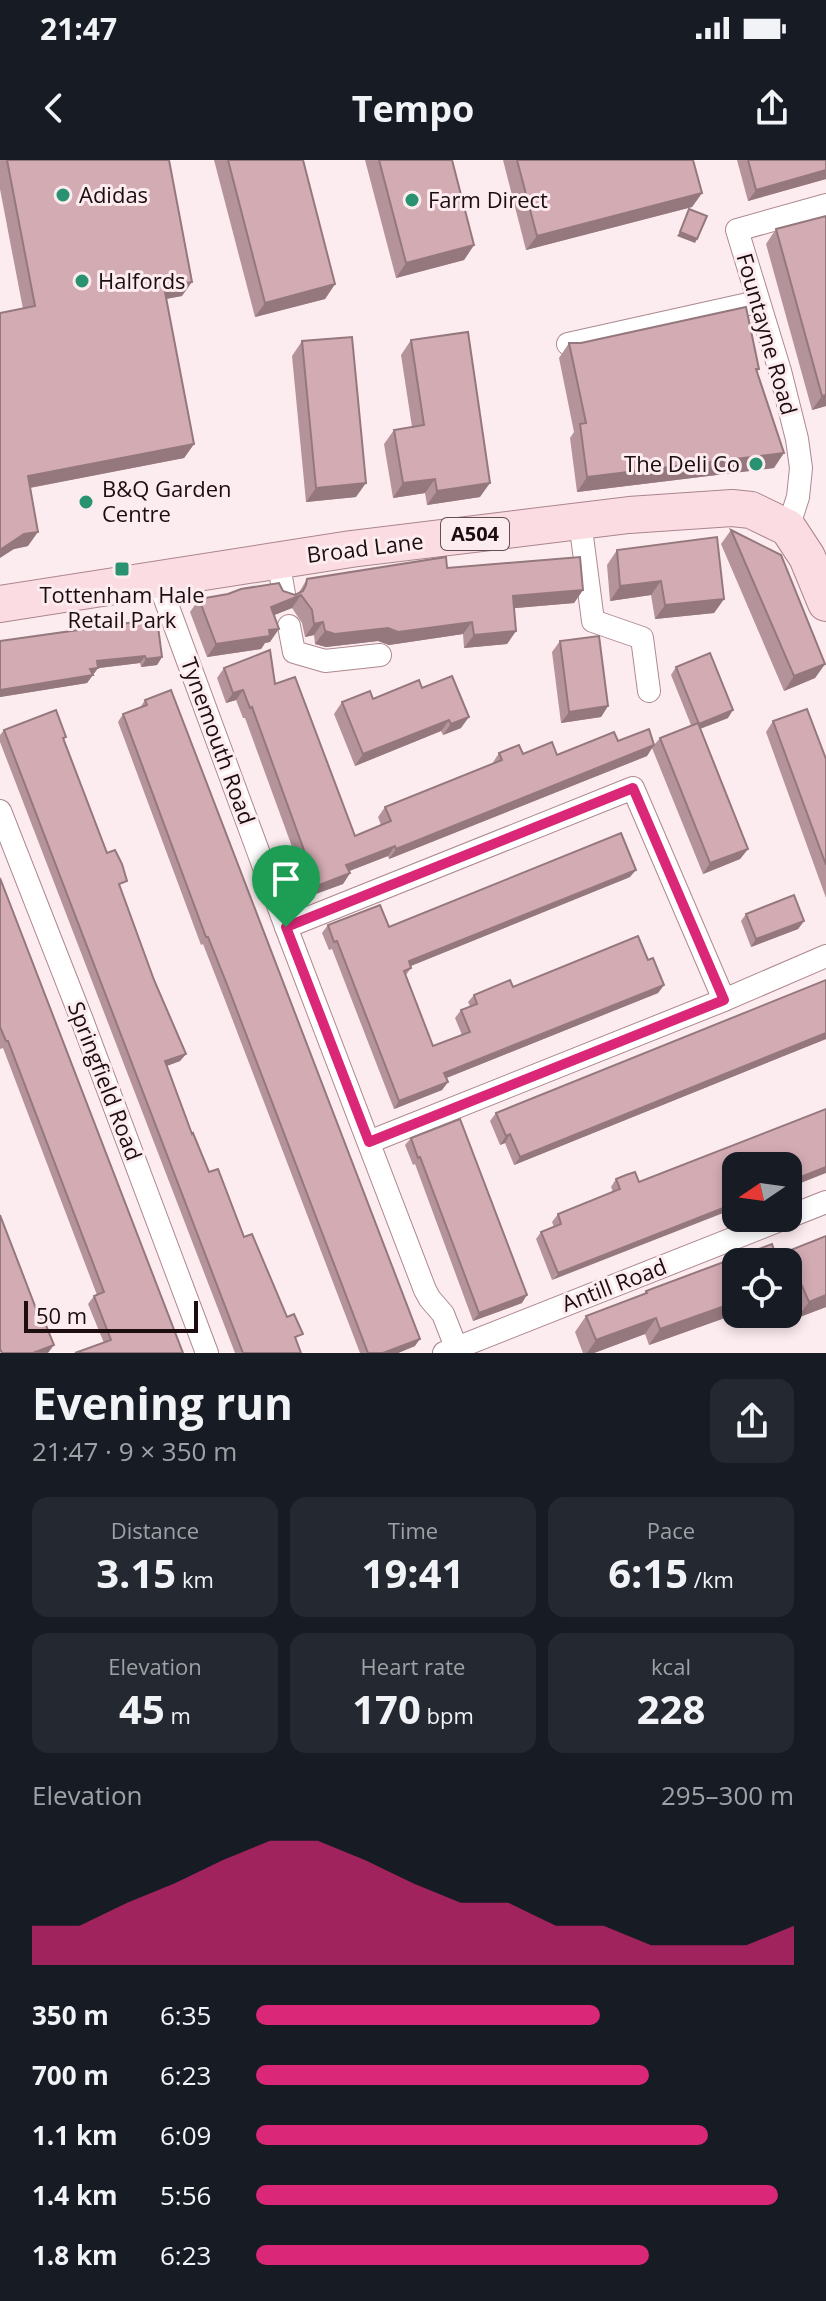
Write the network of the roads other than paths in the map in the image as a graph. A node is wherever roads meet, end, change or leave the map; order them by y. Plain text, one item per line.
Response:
1 (826, 205) edge
2 (757, 302) junction
3 (568, 344) edge
4 (580, 521) junction
5 (788, 528) junction
6 (158, 580) junction
7 (826, 600) edge
8 (0, 604) edge
9 (289, 626) dead end
10 (380, 655) dead end
11 (649, 691) dead end
12 (0, 811) edge
13 (286, 927) junction
14 (826, 956) edge
15 (724, 1000) junction
16 (369, 1142) junction
17 (826, 1202) edge
18 (802, 1212) edge
19 (751, 1232) edge
20 (447, 1351) edge
21 (207, 1353) edge

1 - 2 street, Fountayne Road
2 - 3 street
2 - 5 street, Fountayne Road
4 - 5 main road, Broad Lane / A504
4 - 6 main road, Broad Lane / A504
4 - 11 street
5 - 7 main road
6 - 8 main road, Broad Lane / A504
6 - 13 street, Tynemouth Road
9 - 10 street
12 - 21 street, Springfield Road
13 - 15 street
13 - 16 street, Tynemouth Road
14 - 15 street
15 - 16 street
16 - 20 street, Tynemouth Road
17 - 18 street, Antill Road
19 - 20 street, Antill Road

